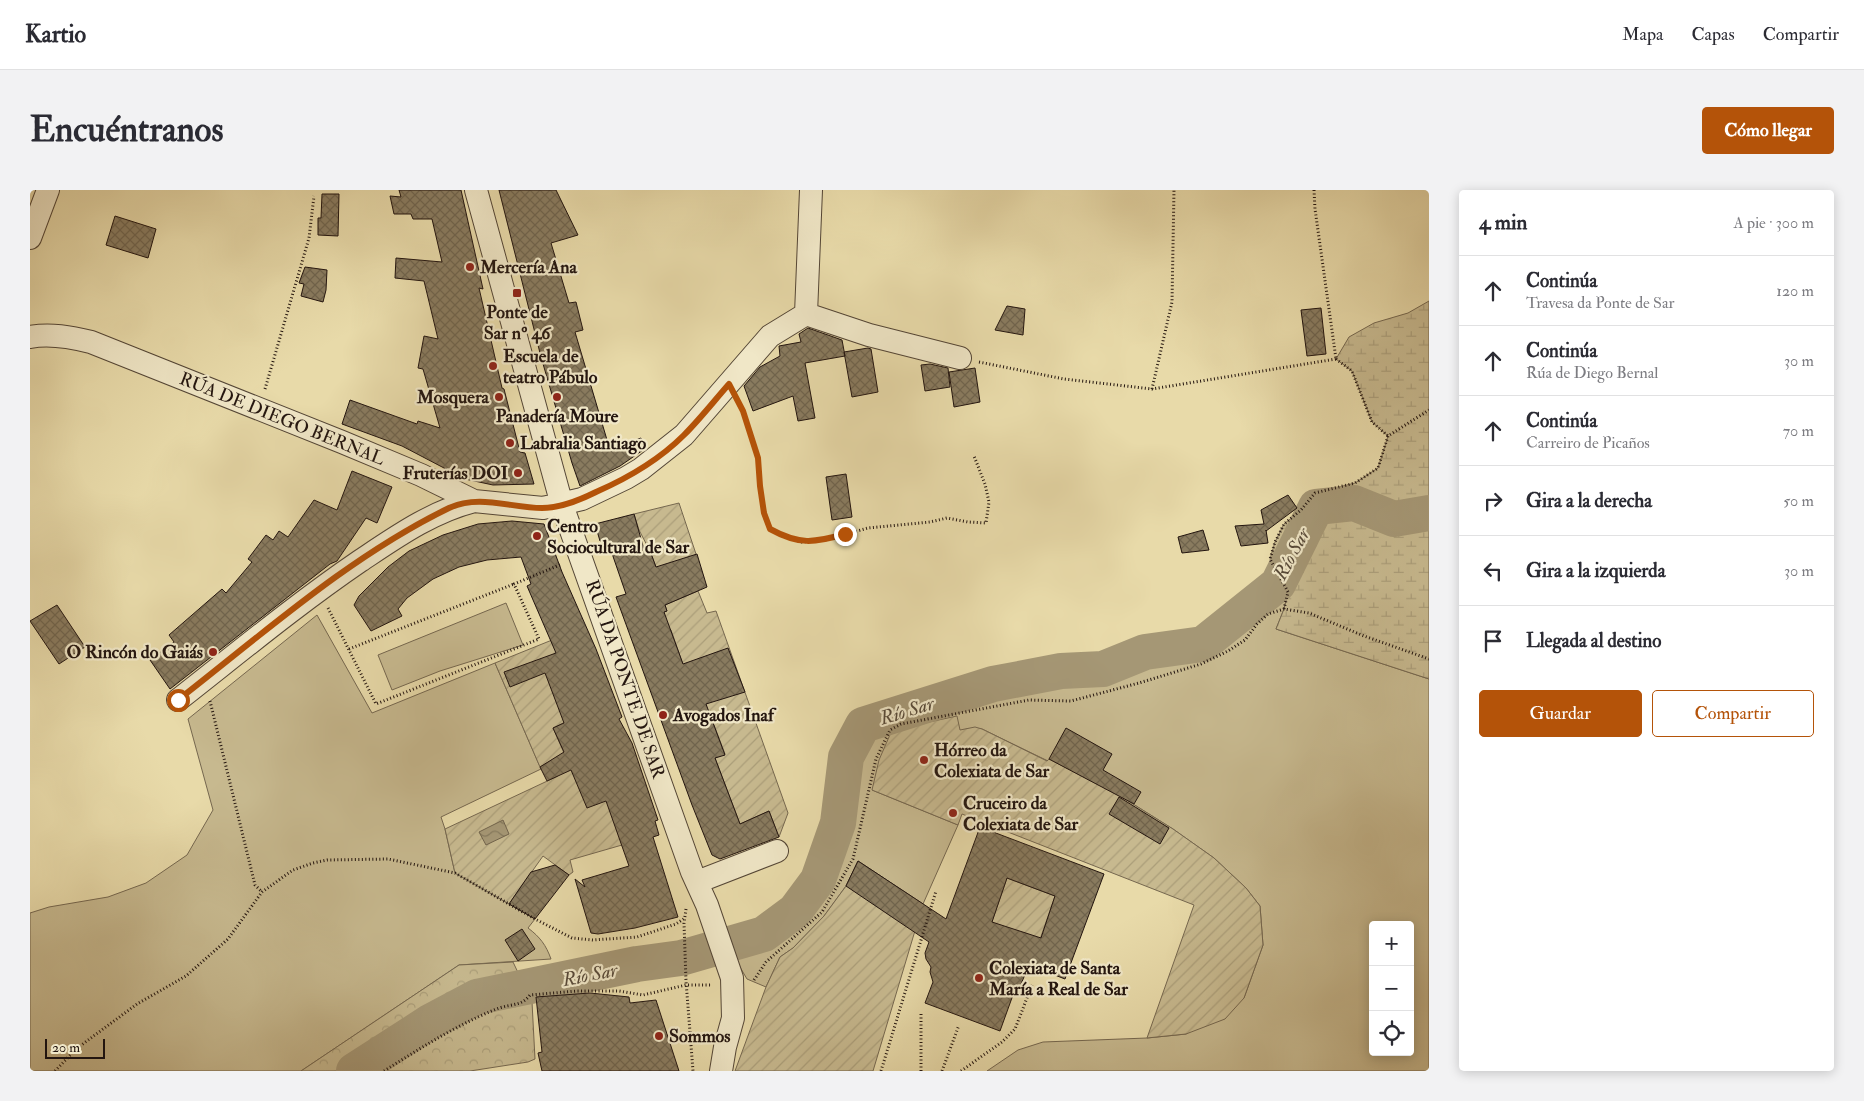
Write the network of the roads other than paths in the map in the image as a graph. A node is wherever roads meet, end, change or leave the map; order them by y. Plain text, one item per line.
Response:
1 (48, 190) edge
2 (476, 190) edge
3 (811, 190) edge
4 (30, 238) edge
5 (806, 314) junction
6 (30, 337) edge
7 (960, 358) road end
8 (474, 501) junction
9 (562, 504) junction
10 (178, 700) dead end
11 (777, 851) dead end
12 (697, 882) junction
13 (722, 1071) edge

1 - 4 street
2 - 9 street, RÚA DA PONTE DE SAR
3 - 5 street
5 - 7 street
5 - 9 street, RÚA DE DIEGO BERNAL
6 - 8 street, RÚA DE DIEGO BERNAL
8 - 9 street, RÚA DE DIEGO BERNAL
8 - 10 street
9 - 12 street, RÚA DA PONTE DE SAR
11 - 12 street
12 - 13 street, RÚA DA PONTE DE SAR

